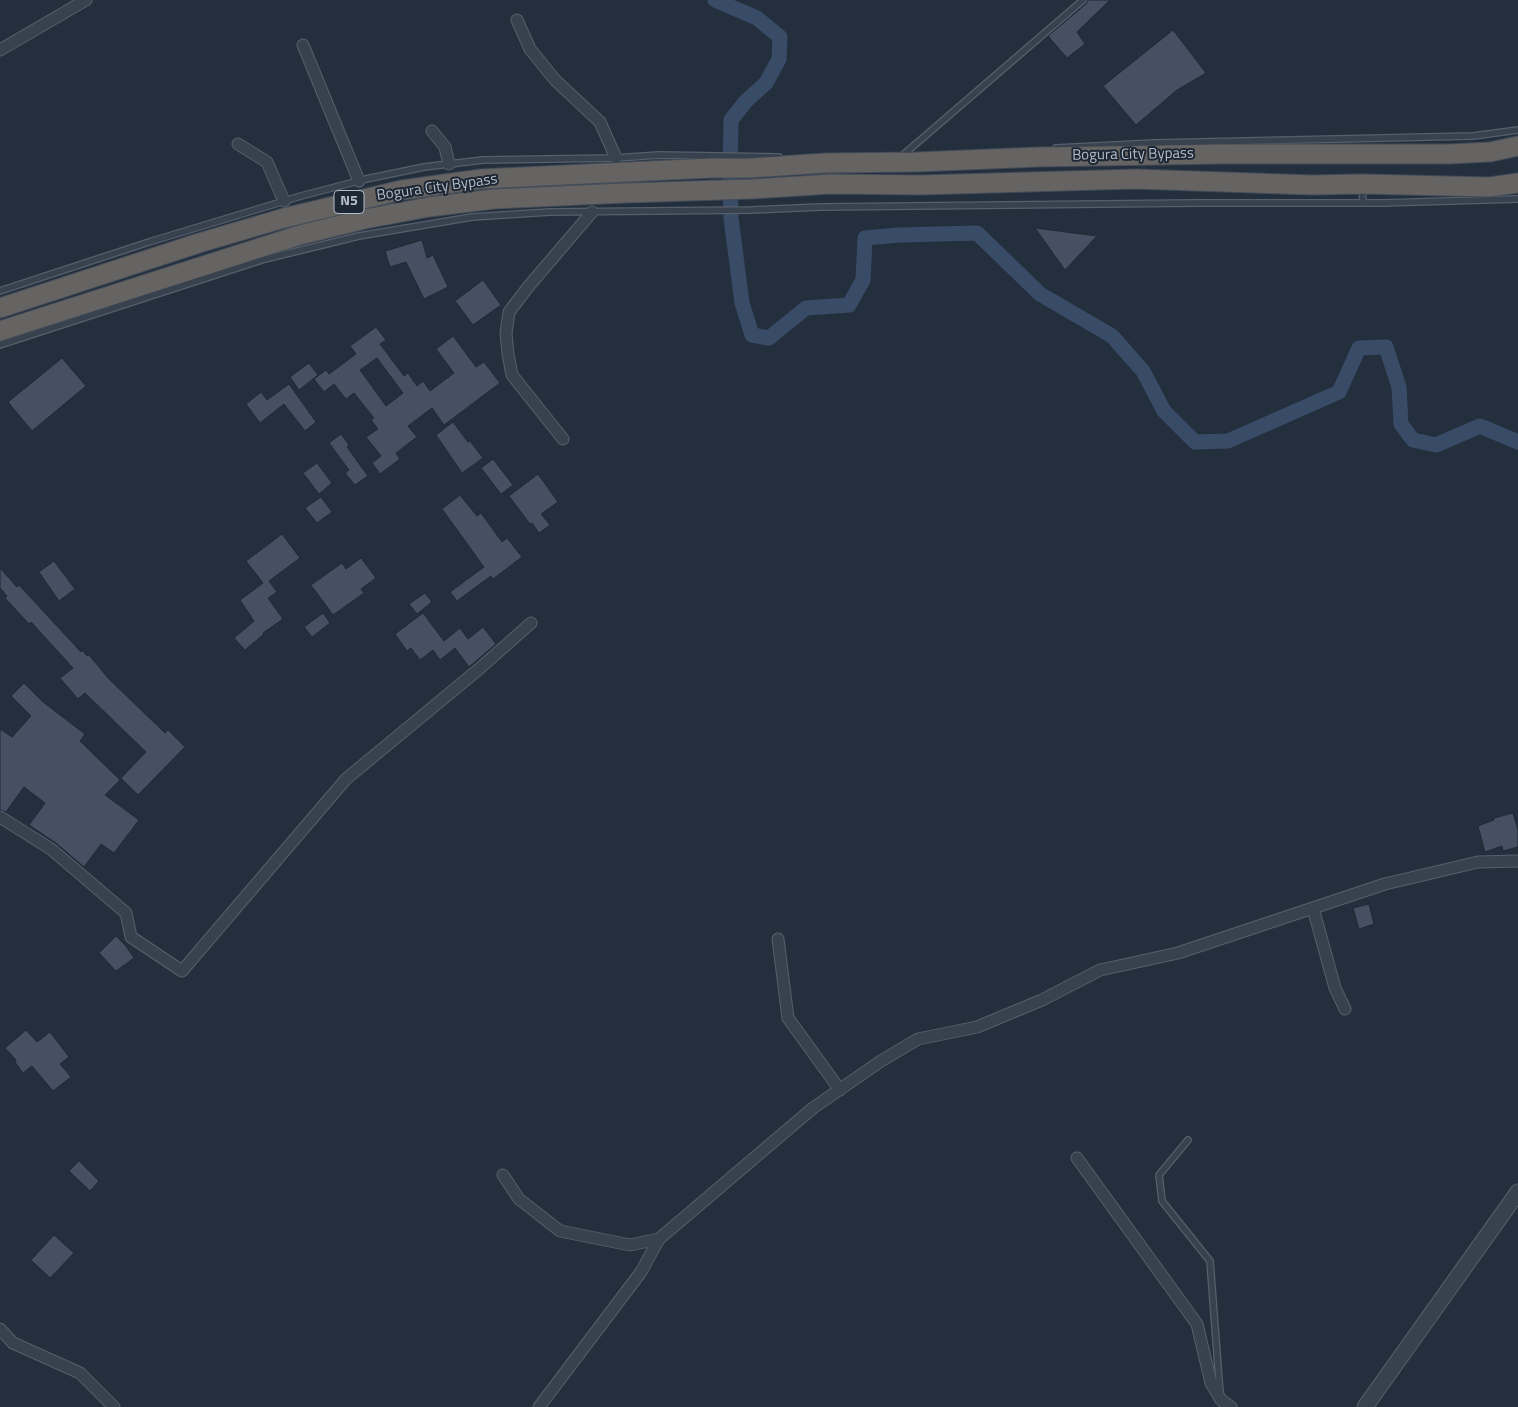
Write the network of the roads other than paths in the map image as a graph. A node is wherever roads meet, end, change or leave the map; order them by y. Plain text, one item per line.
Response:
1 (86, 0) edge
2 (1083, 0) edge
3 (517, 20) dead end
4 (303, 45) dead end
5 (0, 50) edge
6 (1518, 130) edge
7 (432, 132) dead end
8 (238, 144) dead end
9 (1518, 146) edge
10 (1363, 147) junction
11 (1049, 148) dead end
12 (903, 155) junction
13 (913, 155) dead end
14 (789, 157) dead end
15 (616, 158) junction
16 (808, 158) dead end
17 (711, 162) junction
18 (750, 162) junction
19 (449, 164) junction
20 (359, 181) junction
21 (1518, 183) edge
22 (1362, 184) junction
23 (1518, 199) edge
24 (284, 201) junction
25 (1363, 203) junction
26 (592, 212) junction
27 (0, 291) edge
28 (0, 308) edge
29 (0, 331) edge
30 (0, 345) edge
31 (563, 439) dead end
32 (531, 623) dead end
33 (0, 816) edge
34 (1518, 861) edge
35 (1313, 908) junction
36 (778, 939) dead end
37 (1345, 1009) dead end
38 (840, 1090) junction
39 (1188, 1140) dead end
40 (1078, 1158) dead end
41 (503, 1175) dead end
42 (1518, 1192) edge
43 (659, 1239) junction
44 (0, 1329) edge
45 (1221, 1400) junction
46 (114, 1407) edge
47 (539, 1407) edge
48 (1231, 1407) edge
49 (1365, 1407) edge

1 - 5 street
2 - 12 lane
3 - 15 street
4 - 20 street
6 - 10 lane
7 - 19 street
8 - 24 street
9 - 10 highway, Bogura City Bypass
10 - 11 lane
10 - 18 highway, Bogura City Bypass
12 - 13 lane
12 - 16 lane
14 - 18 lane
15 - 17 lane
15 - 19 lane
17 - 18 highway, Bogura City Bypass
17 - 28 highway, Bogura City Bypass / N5
19 - 20 lane
20 - 24 lane
21 - 22 highway, Bogura City Bypass
22 - 25 lane
22 - 29 highway, Bogura City Bypass
23 - 25 lane
24 - 27 lane
25 - 26 lane
26 - 30 lane
26 - 31 street
32 - 33 street
34 - 35 street
35 - 37 street
35 - 38 street
36 - 38 street
38 - 43 street
39 - 45 lane
40 - 45 street
41 - 43 street
42 - 49 street
43 - 47 street
44 - 46 street
45 - 48 street

